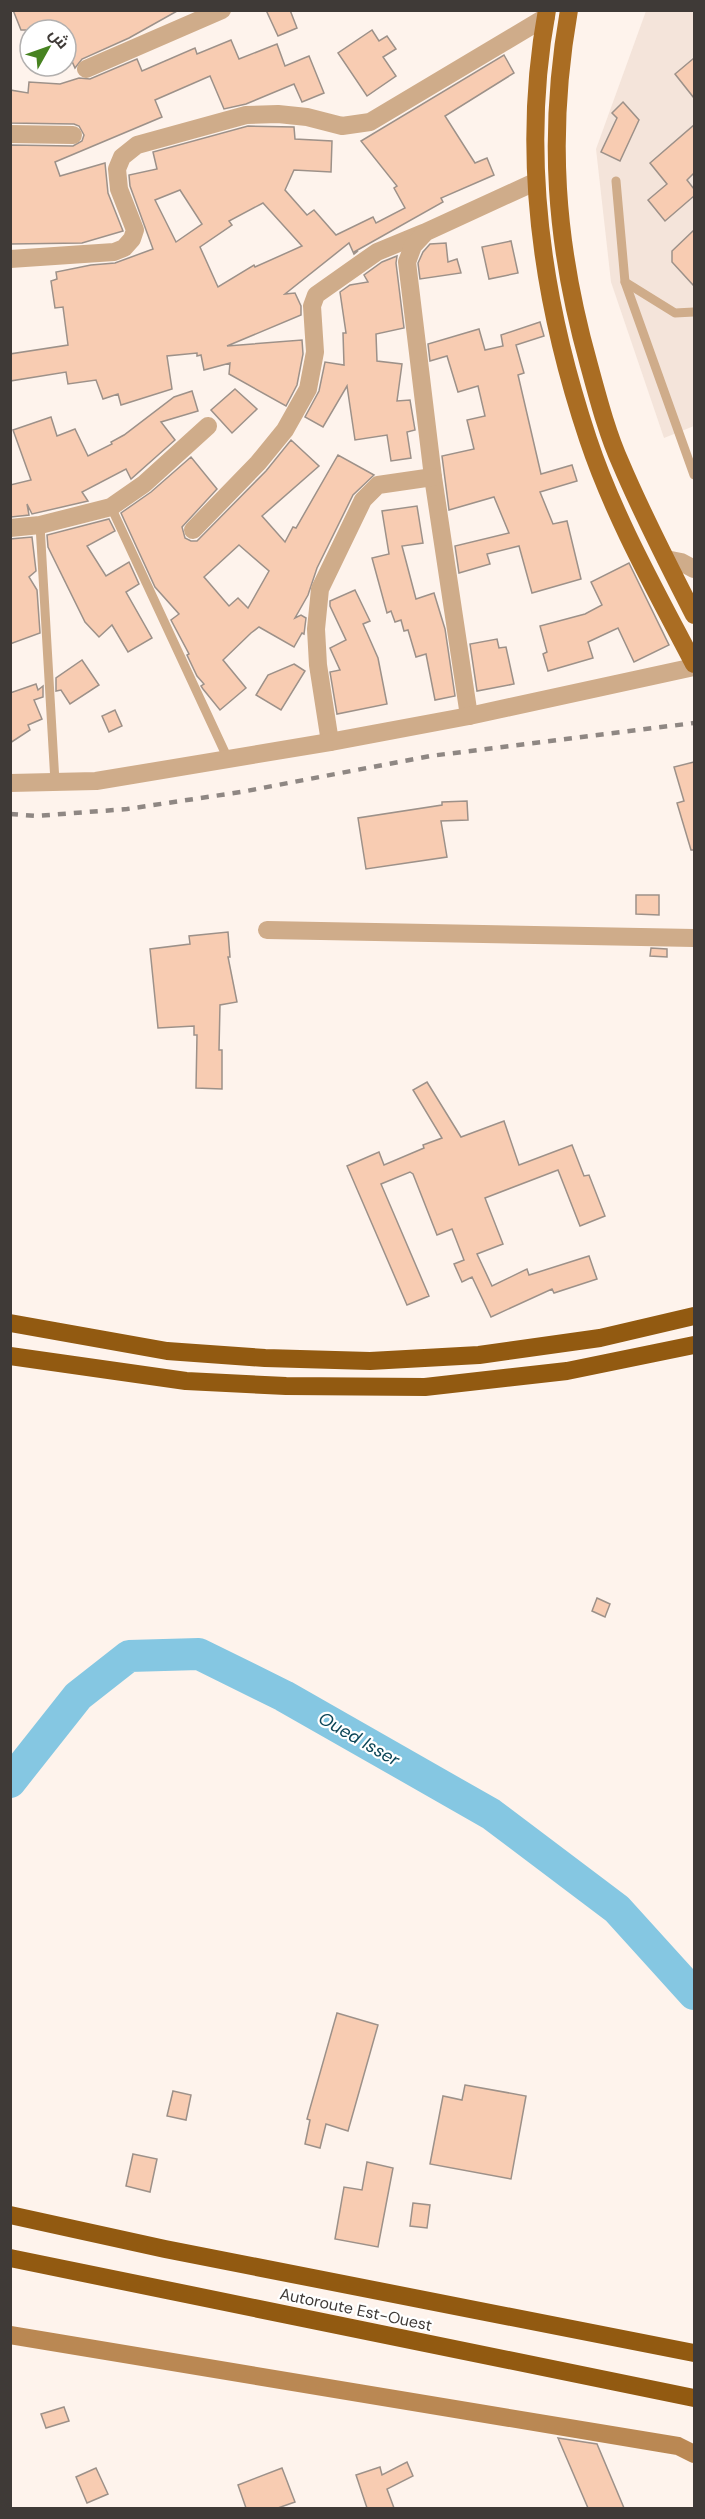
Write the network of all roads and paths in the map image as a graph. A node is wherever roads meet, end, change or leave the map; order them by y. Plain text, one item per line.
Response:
1 (222, 10) edge
2 (569, 10) edge
3 (547, 14) edge
4 (86, 69) dead end
5 (10, 134) edge
6 (73, 135) dead end
7 (535, 182) junction
8 (615, 182) dead end
9 (426, 232) junction
10 (10, 259) edge
11 (626, 282) junction
12 (694, 312) edge
13 (208, 426) dead end
14 (694, 475) edge
15 (433, 477) junction
16 (111, 507) junction
17 (40, 525) junction
18 (10, 528) edge
19 (193, 530) dead end
20 (666, 559) junction
21 (694, 569) edge
22 (694, 615) edge
23 (694, 665) edge
24 (469, 716) junction
25 (330, 742) junction
26 (228, 759) junction
27 (56, 782) junction
28 (10, 783) edge
29 (267, 930) dead end
30 (694, 938) edge
31 (694, 1316) edge
32 (10, 1323) edge
33 (694, 1345) edge
34 (10, 1356) edge
35 (10, 2215) edge
36 (10, 2258) edge
37 (10, 2335) edge
38 (694, 2353) edge
39 (694, 2398) edge
40 (694, 2454) edge

1 - 4 street
2 - 20 main road
3 - 7 main road
3 - 10 street
5 - 6 street
7 - 9 street
7 - 23 main road
8 - 11 lane
9 - 15 street
9 - 19 street
11 - 12 lane
11 - 14 lane
13 - 16 street
15 - 24 street
15 - 25 street
16 - 17 street
16 - 26 lane
17 - 18 street
17 - 27 lane
20 - 21 street
20 - 22 main road
23 - 24 street
24 - 25 street
25 - 26 street
26 - 27 street
27 - 28 street
29 - 30 street
31 - 32 highway
33 - 34 highway
35 - 38 highway, Autoroute Est-Ouest
36 - 39 highway, Autoroute Est-Ouest
37 - 40 street

